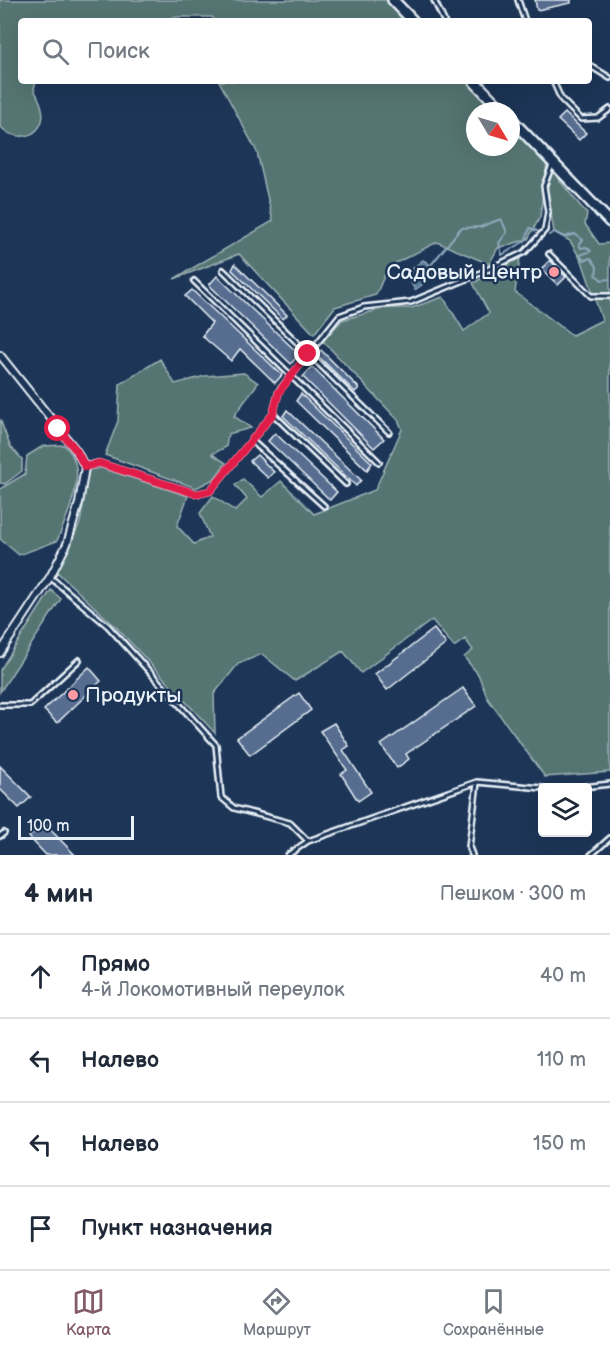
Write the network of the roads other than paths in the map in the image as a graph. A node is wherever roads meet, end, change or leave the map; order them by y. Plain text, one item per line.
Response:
1 (393, 0) edge
2 (434, 0) edge
3 (518, 0) edge
4 (409, 18) edge
5 (443, 18) edge
6 (524, 18) edge
7 (592, 67) edge
8 (610, 78) edge
9 (477, 84) edge
10 (554, 84) edge
11 (494, 102) edge
12 (610, 109) edge
13 (520, 128) edge
14 (553, 162) junction
15 (610, 222) edge
16 (549, 254) dead end
17 (223, 270) dead end
18 (194, 281) dead end
19 (610, 296) edge
20 (308, 354) junction
21 (0, 355) edge
22 (291, 375) junction
23 (273, 414) junction
24 (389, 432) dead end
25 (252, 440) junction
26 (379, 462) dead end
27 (85, 467) junction
28 (346, 484) dead end
29 (324, 506) dead end
30 (50, 577) junction
31 (0, 653) edge
32 (79, 660) dead end
33 (0, 705) edge
34 (477, 782) junction
35 (610, 784) edge
36 (592, 786) edge
37 (538, 788) edge
38 (4, 833) dead end
39 (0, 836) edge
40 (610, 838) edge
41 (308, 841) junction
42 (288, 855) edge
43 (472, 855) edge
44 (591, 855) edge

1 - 4 street
2 - 5 lane
3 - 6 lane
7 - 8 lane
9 - 11 street
10 - 12 lane
13 - 14 street
14 - 15 street
14 - 20 lane
16 - 19 lane
17 - 20 lane
18 - 22 lane
20 - 22 lane
20 - 24 lane
21 - 27 street
22 - 23 lane
22 - 26 lane
23 - 25 lane
23 - 28 lane
25 - 27 lane
25 - 29 lane
27 - 30 street
30 - 31 street
30 - 41 lane
32 - 33 lane
34 - 37 lane
34 - 41 lane
34 - 43 lane
35 - 36 lane
38 - 39 lane
40 - 44 lane
41 - 42 lane

